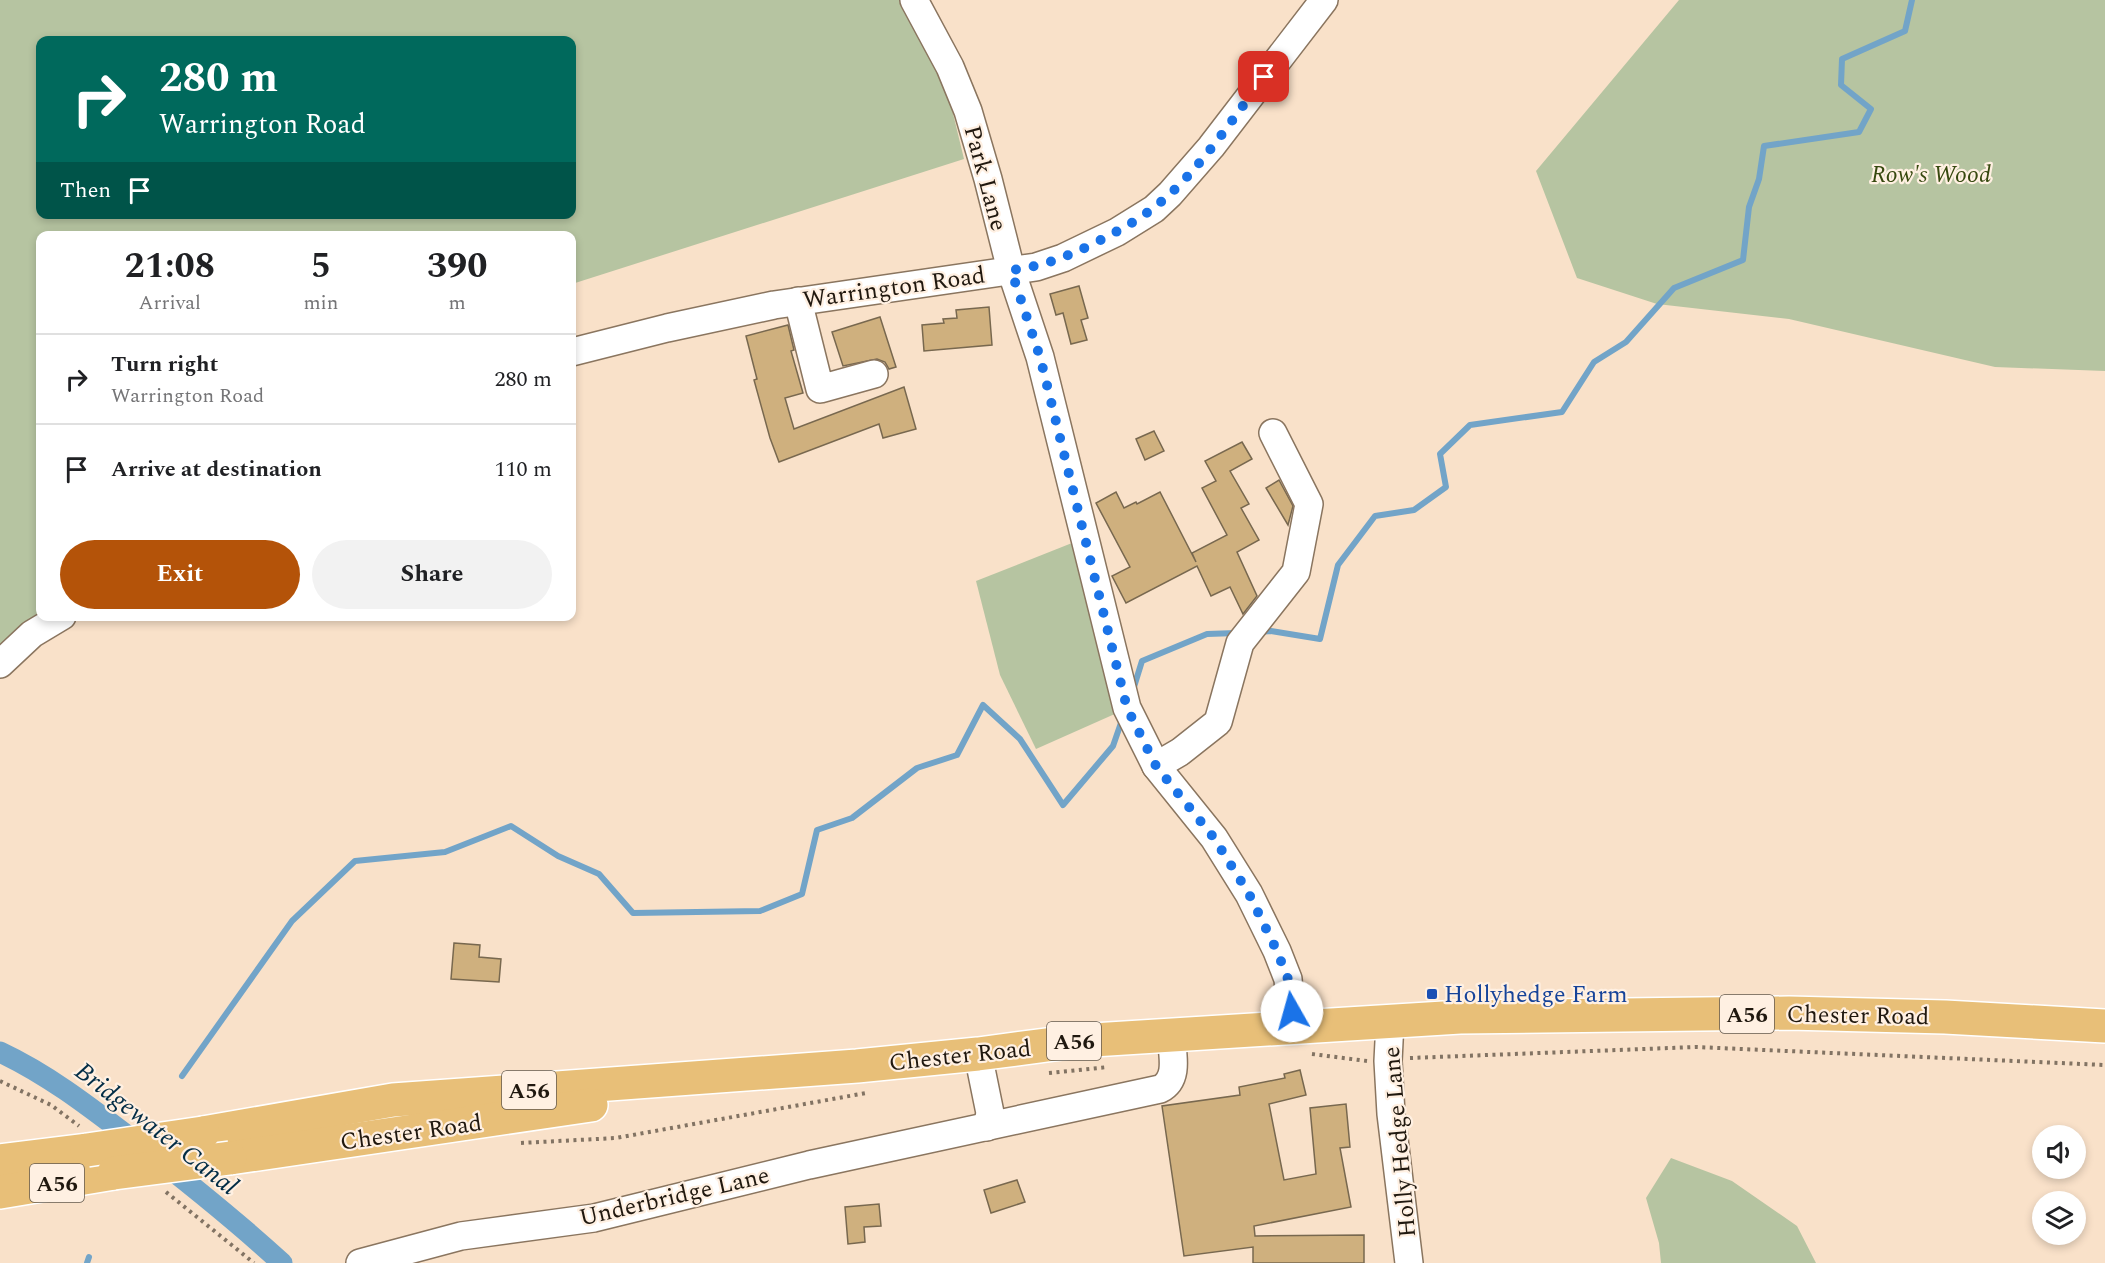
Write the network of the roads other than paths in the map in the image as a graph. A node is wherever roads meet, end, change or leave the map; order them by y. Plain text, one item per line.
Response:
1 (914, 0) edge
2 (1324, 0) edge
3 (1011, 270) junction
4 (798, 301) junction
5 (576, 351) edge
6 (874, 374) dead end
7 (1273, 433) dead end
8 (54, 621) edge
9 (0, 664) edge
10 (1156, 766) junction
11 (1390, 1022) junction
12 (2105, 1026) edge
13 (1292, 1027) junction
14 (1171, 1035) junction
15 (978, 1054) junction
16 (857, 1066) junction
17 (987, 1127) junction
18 (0, 1161) edge
19 (0, 1192) edge
20 (360, 1263) edge
21 (1409, 1263) edge

1 - 3 street, Park Lane
2 - 3 street, Warrington Road
3 - 4 street, Warrington Road
3 - 10 street, Park Lane
4 - 5 street, Warrington Road
4 - 6 street
7 - 10 street
8 - 9 street
10 - 13 street, Park Lane
11 - 12 highway, Chester Road / A56
11 - 13 highway, Chester Road / A56
11 - 21 street, Holly Hedge Lane
13 - 14 highway, Chester Road / A56
14 - 15 highway, Chester Road / A56
14 - 17 street, Underbridge Lane
15 - 16 highway, Chester Road / A56
15 - 17 street
16 - 18 highway, Chester Road / A56, bridge
16 - 19 highway, Chester Road / A56, bridge
17 - 20 street, Underbridge Lane

